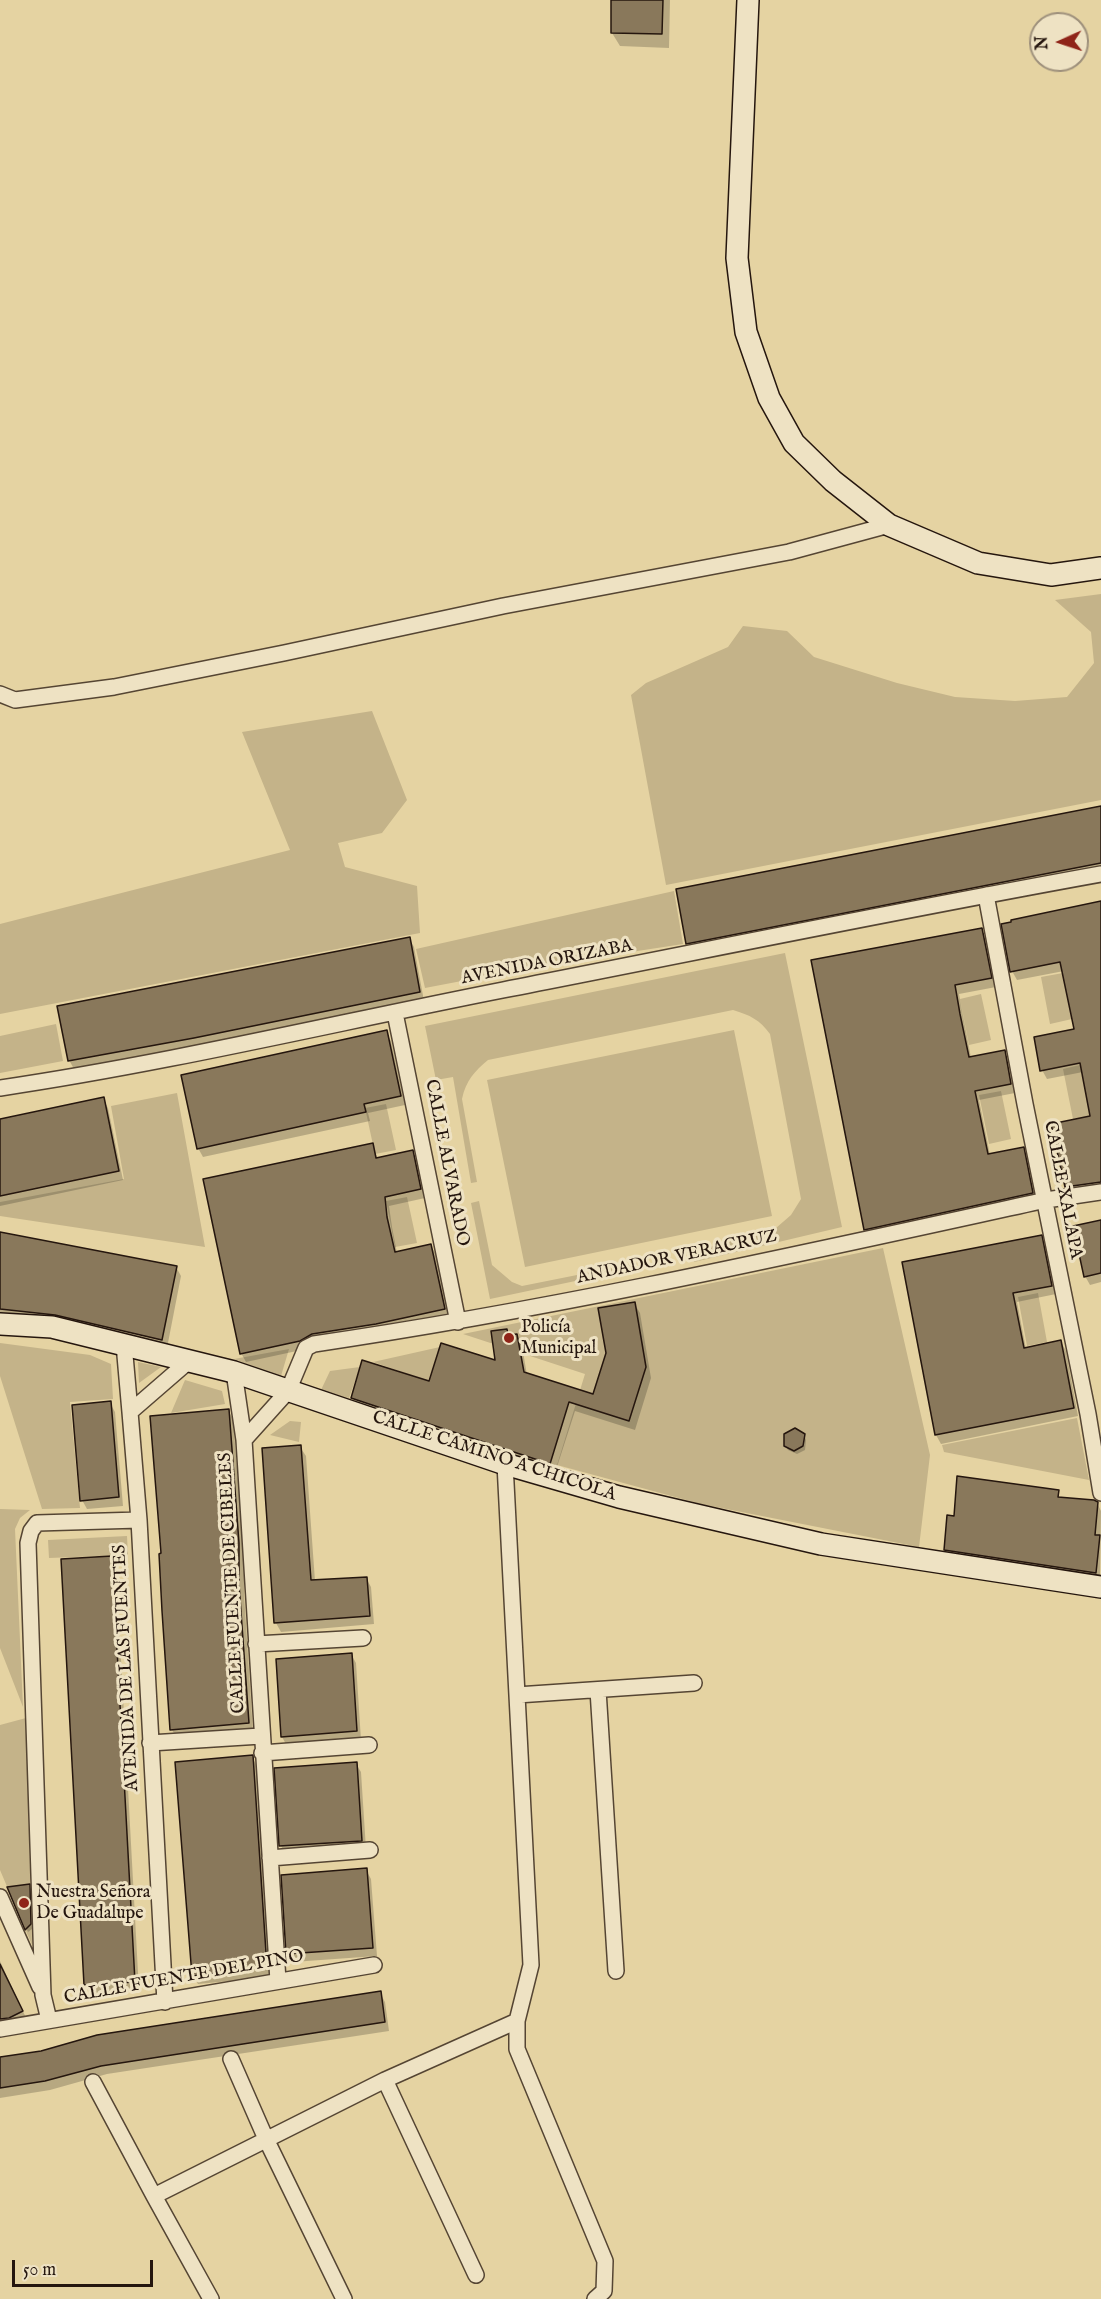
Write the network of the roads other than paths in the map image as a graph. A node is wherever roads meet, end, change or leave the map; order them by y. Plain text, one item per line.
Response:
1 (748, 0) edge
2 (888, 525) junction
3 (1101, 568) edge
4 (0, 694) edge
5 (1101, 874) edge
6 (986, 895) junction
7 (395, 1013) junction
8 (0, 1089) edge
9 (1101, 1192) edge
10 (1046, 1200) junction
11 (458, 1322) junction
12 (0, 1324) edge
13 (124, 1344) junction
14 (190, 1360) junction
15 (234, 1372) junction
16 (288, 1391) junction
17 (130, 1412) junction
18 (1094, 1413) edge
19 (244, 1440) junction
20 (505, 1464) junction
21 (1101, 1493) edge
22 (139, 1520) junction
23 (1100, 1582) edge
24 (363, 1638) dead end
25 (256, 1644) junction
26 (694, 1683) dead end
27 (598, 1690) junction
28 (517, 1695) junction
29 (261, 1736) junction
30 (150, 1743) junction
31 (369, 1745) dead end
32 (262, 1753) junction
33 (370, 1850) dead end
34 (270, 1858) junction
35 (0, 1897) edge
36 (374, 1965) dead end
37 (616, 1971) dead end
38 (278, 1981) junction
39 (44, 1995) junction
40 (165, 2002) junction
41 (49, 2020) junction
42 (517, 2020) junction
43 (0, 2029) edge
44 (231, 2059) dead end
45 (385, 2080) junction
46 (93, 2082) dead end
47 (266, 2139) junction
48 (154, 2196) junction
49 (476, 2275) dead end
50 (212, 2299) edge
51 (344, 2299) edge
52 (596, 2299) edge

1 - 2 street
2 - 3 street
2 - 4 street
5 - 6 street, AVENIDA ORIZABA
6 - 7 street, AVENIDA ORIZABA
6 - 10 street, CALLE XALAPA
7 - 8 street, AVENIDA ORIZABA
7 - 11 street, CALLE ALVARADO
9 - 10 street, ANDADOR VERACRUZ
10 - 11 street, ANDADOR VERACRUZ
10 - 18 street, CALLE XALAPA
11 - 16 street, ANDADOR VERACRUZ
12 - 13 street, CALLE CAMINO A CHICOLA
13 - 14 street, CALLE CAMINO A CHICOLA
13 - 17 street, AVENIDA DE LAS FUENTES
14 - 15 street, CALLE CAMINO A CHICOLA
14 - 17 street
15 - 16 street, CALLE CAMINO A CHICOLA
15 - 19 street
16 - 19 street, CALLE FUENTE DE CIBELES
16 - 20 street, CALLE CAMINO A CHICOLA
17 - 22 street, AVENIDA DE LAS FUENTES
18 - 21 street, CALLE XALAPA
19 - 25 street, CALLE FUENTE DE CIBELES
20 - 23 street, CALLE CAMINO A CHICOLA
20 - 28 street
22 - 30 street, AVENIDA DE LAS FUENTES
22 - 39 street
24 - 25 street
25 - 29 street, CALLE FUENTE DE CIBELES
26 - 27 street
27 - 28 street
27 - 37 street
28 - 42 street
29 - 30 street
29 - 32 street, CALLE FUENTE DE CIBELES
30 - 40 street, AVENIDA DE LAS FUENTES
31 - 32 street
32 - 34 street
33 - 34 street
34 - 38 street
35 - 39 street
36 - 38 street, CALLE FUENTE DEL PINO
38 - 40 street, CALLE FUENTE DEL PINO
39 - 41 street
40 - 41 street, CALLE FUENTE DEL PINO
41 - 43 street, CALLE FUENTE DEL PINO
42 - 45 street
42 - 52 street
44 - 47 street
45 - 47 street
45 - 49 street
46 - 48 street
47 - 48 street
47 - 51 street
48 - 50 street

